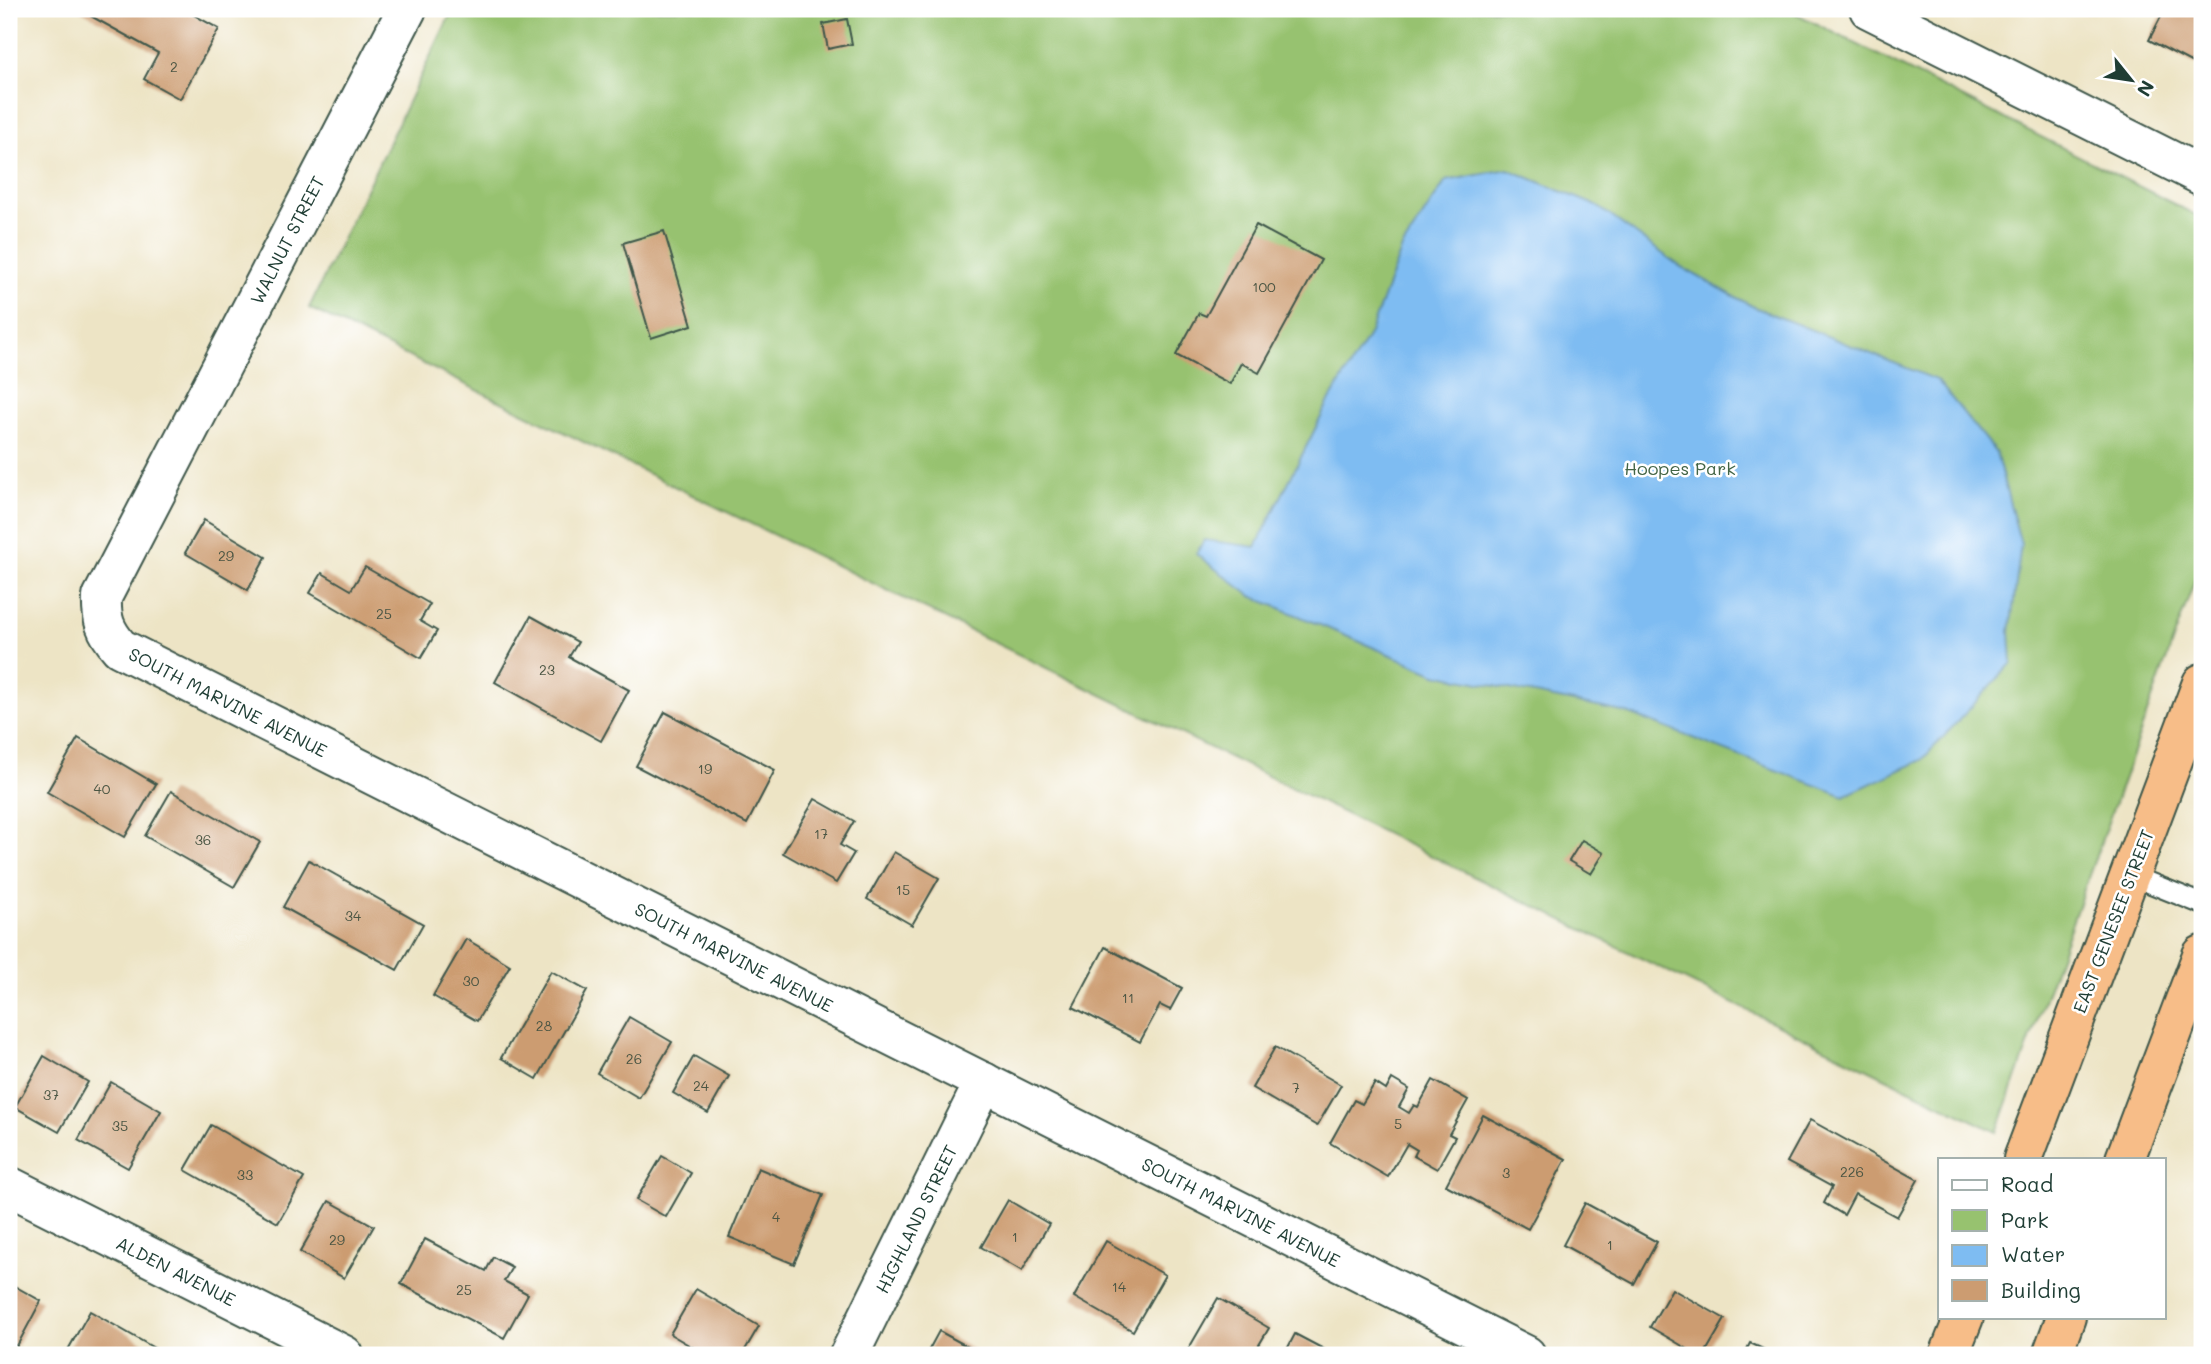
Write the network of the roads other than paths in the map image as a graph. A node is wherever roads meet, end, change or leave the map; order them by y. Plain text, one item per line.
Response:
1 (407, 9) edge
2 (1869, 9) edge
3 (2202, 176) edge
4 (167, 471) joint
5 (2202, 683) edge
6 (2130, 875) junction
7 (2202, 904) edge
8 (2202, 955) edge
9 (984, 1082) junction
10 (2023, 1158) edge
11 (2125, 1158) edge
12 (9, 1186) edge
13 (1964, 1318) edge
14 (2066, 1318) edge
15 (344, 1355) edge
16 (849, 1355) edge
17 (1526, 1355) edge
18 (1949, 1355) edge
19 (2052, 1355) edge

1 - 4 street, WALNUT STREET
2 - 3 street
4 - 9 street, SOUTH MARVINE AVENUE
5 - 6 highway, EAST GENESEE STREET
6 - 7 lane
6 - 10 highway, EAST GENESEE STREET
8 - 11 highway
9 - 16 street, HIGHLAND STREET
9 - 17 street, SOUTH MARVINE AVENUE
12 - 15 street, ALDEN AVENUE
13 - 18 highway
14 - 19 highway

